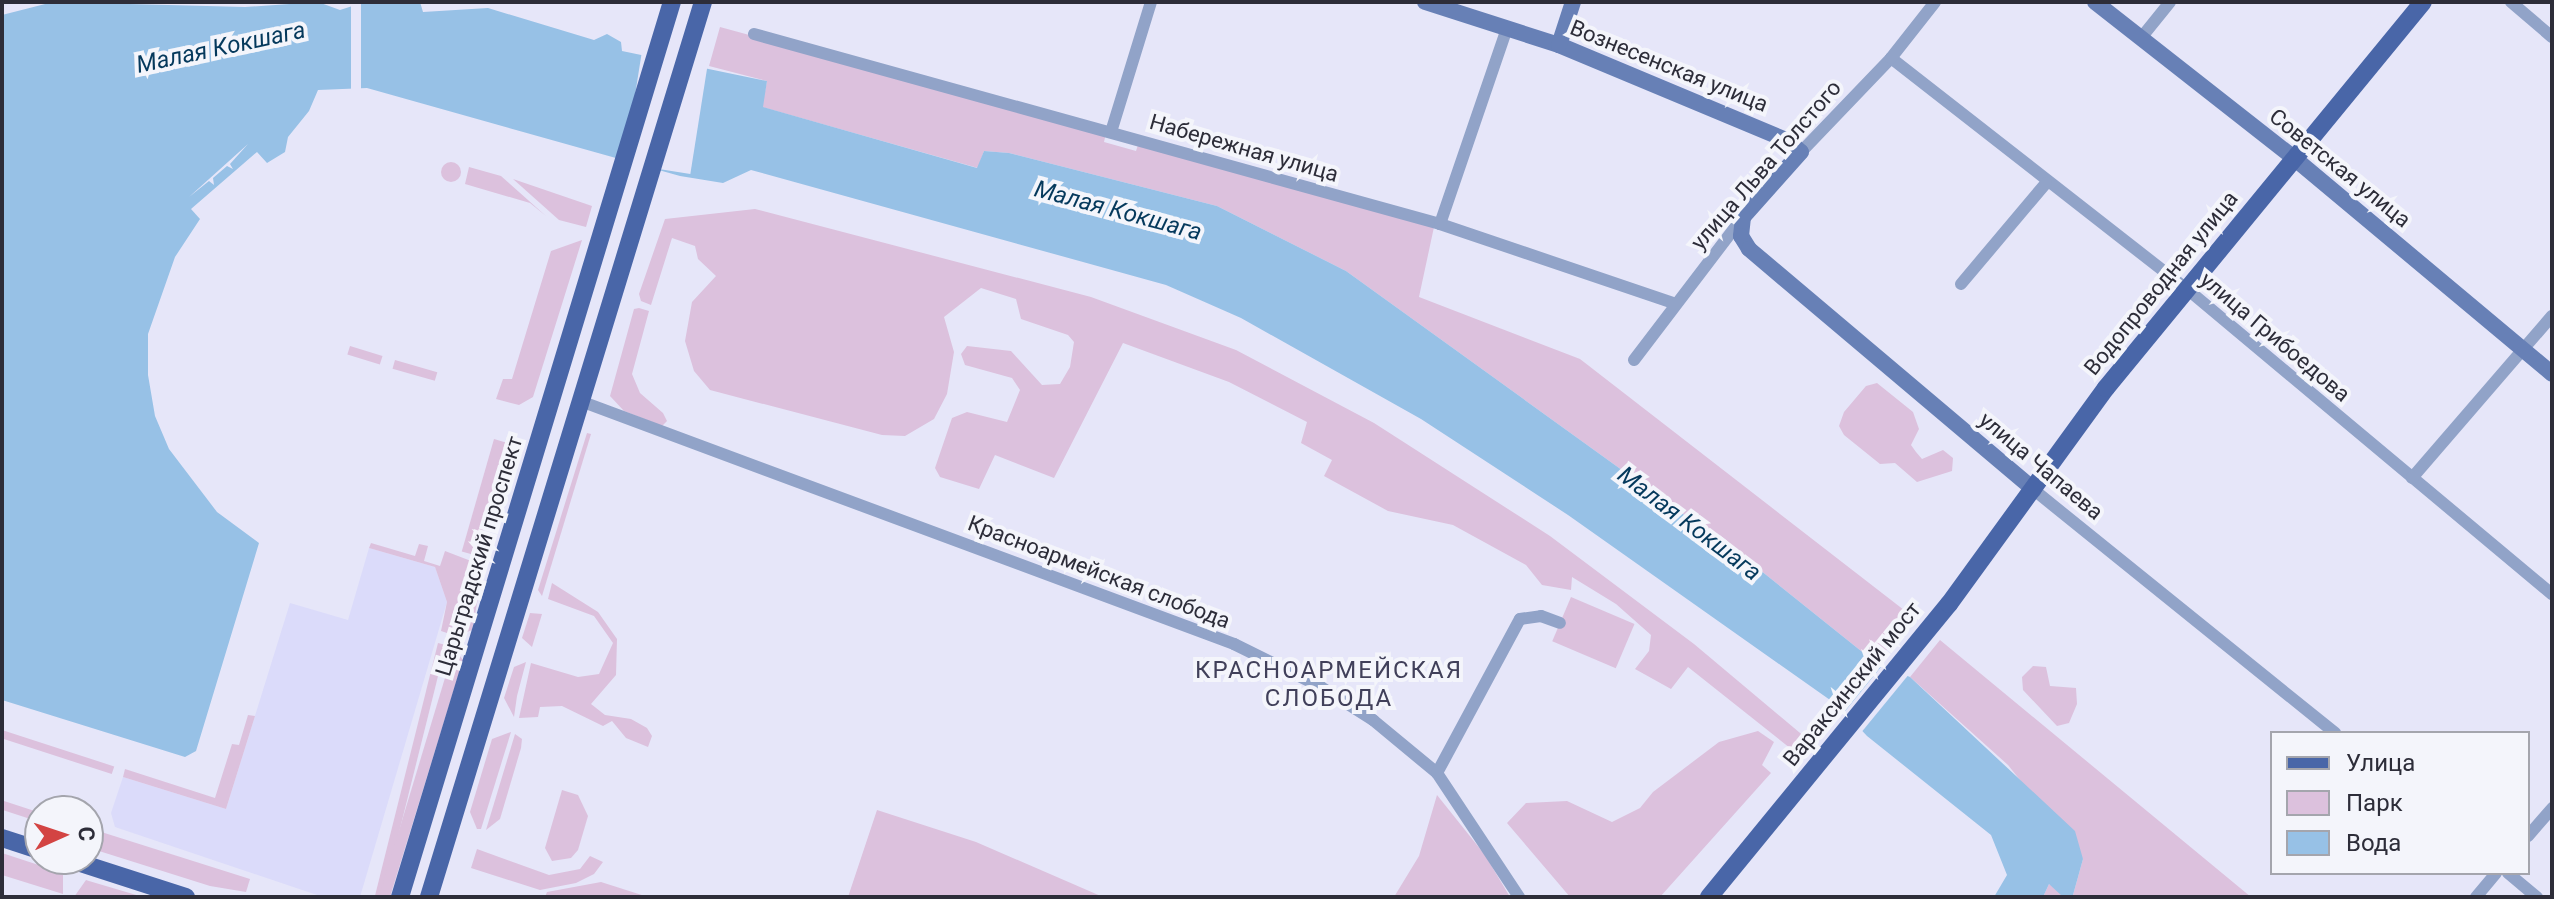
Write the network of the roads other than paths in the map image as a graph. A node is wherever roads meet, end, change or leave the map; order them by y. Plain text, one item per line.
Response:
1 (672, 2) edge
2 (703, 2) edge
3 (1151, 2) edge
4 (1425, 2) edge
5 (1573, 2) edge
6 (1935, 2) edge
7 (2095, 2) edge
8 (2170, 2) edge
9 (2423, 2) edge
10 (2511, 2) edge
11 (1507, 28) junction
12 (754, 34) dead end
13 (2552, 37) edge
14 (2141, 38) junction
15 (1559, 45) junction
16 (1891, 58) junction
17 (1111, 132) junction
18 (1801, 152) junction
19 (2294, 158) junction
20 (2046, 183) junction
21 (1743, 217) junction
22 (1440, 224) junction
23 (1961, 284) dead end
24 (2187, 289) junction
25 (1676, 304) junction
26 (2552, 316) edge
27 (2524, 351) junction
28 (1634, 360) dead end
29 (2552, 374) edge
30 (583, 402) junction
31 (2412, 478) junction
32 (2034, 490) junction
33 (2552, 594) edge
34 (1949, 604) joint
35 (1560, 623) dead end
36 (2333, 731) edge
37 (1437, 773) junction
38 (2552, 808) edge
39 (2530, 834) edge
40 (2, 838) edge
41 (24, 845) edge
42 (104, 871) edge
43 (2494, 875) edge
44 (2510, 875) edge
45 (186, 897) edge
46 (400, 897) edge
47 (429, 897) edge
48 (1519, 897) edge
49 (1709, 897) edge
50 (2476, 897) edge
51 (2537, 897) edge

1 - 46 main road, Царьградский проспект
2 - 30 main road
3 - 17 street
4 - 11 street, Вознесенская улица
5 - 15 street
6 - 16 street, улица Льва Толстого
7 - 14 street, Советская улица
8 - 14 street
9 - 19 main road, Водопроводная улица
10 - 13 street
11 - 15 street, Вознесенская улица
11 - 22 street
12 - 17 street, Набережная улица
14 - 19 street, Советская улица
15 - 18 street, Вознесенская улица
16 - 18 street, улица Льва Толстого
16 - 20 street, улица Грибоедова
17 - 22 street, Набережная улица
18 - 21 street, улица Льва Толстого
19 - 24 main road, Водопроводная улица
19 - 27 street, Советская улица
20 - 23 street
20 - 24 street, улица Грибоедова
21 - 25 street, улица Льва Толстого
21 - 32 street, улица Чапаева
22 - 25 street, Набережная улица
24 - 31 street, улица Грибоедова
24 - 32 main road, Водопроводная улица
25 - 28 street, улица Льва Толстого
26 - 27 street
27 - 29 street, Советская улица
27 - 31 street
30 - 37 street, Красноармейская слобода
30 - 47 main road
31 - 33 street, улица Грибоедова
32 - 34 main road, Водопроводная улица
32 - 36 street, улица Чапаева
34 - 49 main road, Вараксинский мост
35 - 37 street
37 - 48 street, Красноармейская слобода
38 - 39 street
40 - 41 main road
42 - 45 main road
43 - 50 street
44 - 51 street

